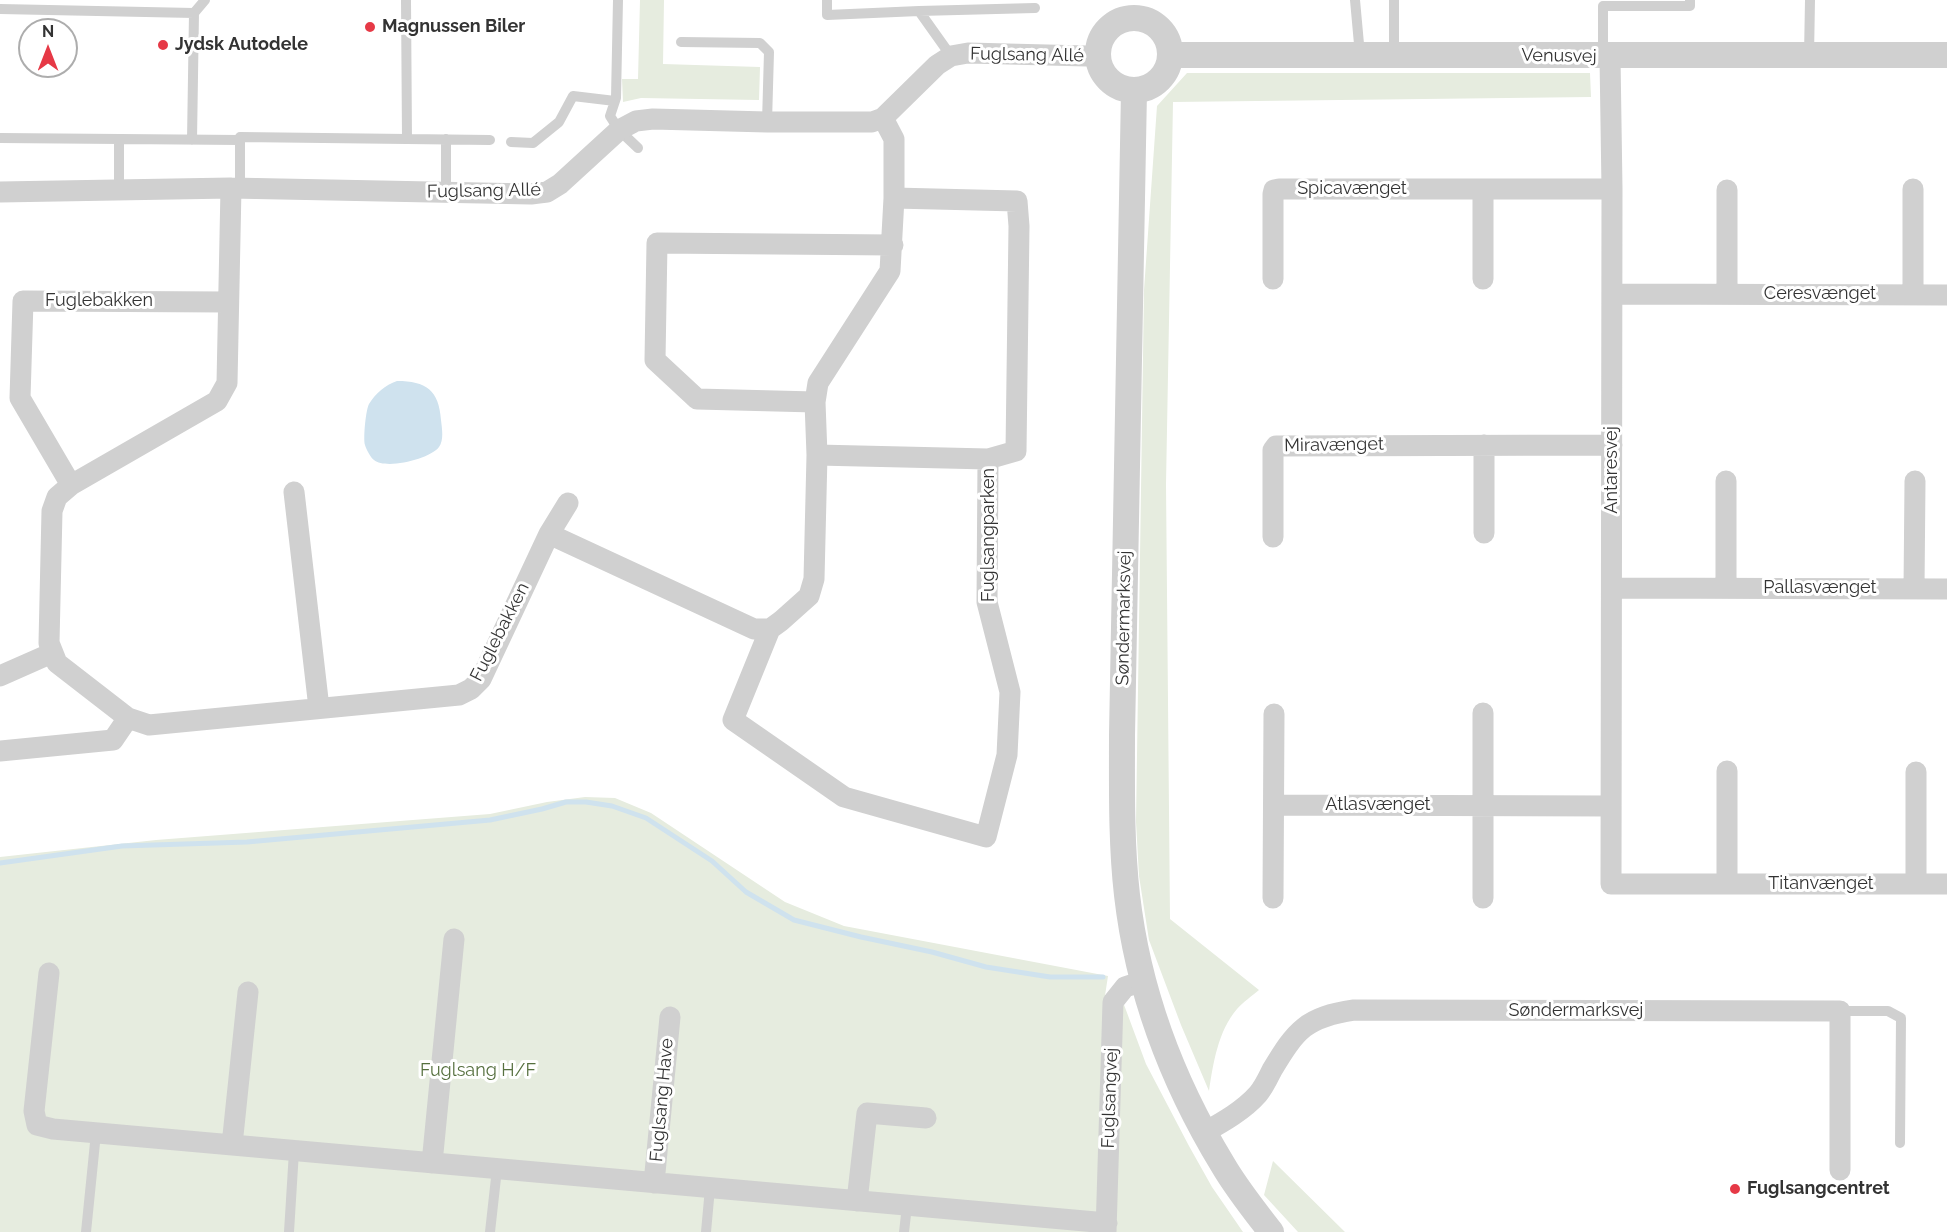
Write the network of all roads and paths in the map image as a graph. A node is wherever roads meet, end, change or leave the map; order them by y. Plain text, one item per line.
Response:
1 (205, 0) edge
2 (406, 0) edge
3 (618, 0) edge
4 (827, 0) edge
5 (1355, 0) edge
6 (1394, 0) edge
7 (1690, 0) edge
8 (1810, 0) edge
9 (1035, 8) dead end
10 (0, 9) edge
11 (1136, 9) edge
12 (919, 11) junction
13 (194, 13) junction
14 (681, 42) dead end
15 (1171, 55) junction
16 (1360, 55) junction
17 (1394, 55) junction
18 (1947, 55) edge
19 (951, 56) junction
20 (1092, 56) junction
21 (1809, 56) junction
22 (1606, 57) junction
23 (1134, 91) junction
24 (615, 101) junction
25 (883, 118) junction
26 (767, 122) junction
27 (619, 130) junction
28 (0, 138) edge
29 (407, 139) junction
30 (446, 139) junction
31 (120, 140) junction
32 (192, 140) junction
33 (240, 140) junction
34 (490, 140) dead end
35 (511, 142) dead end
36 (638, 148) dead end
37 (235, 189) junction
38 (1483, 189) junction
39 (1612, 189) junction
40 (1913, 189) dead end
41 (120, 190) junction
42 (1727, 190) dead end
43 (446, 191) junction
44 (0, 192) edge
45 (894, 198) junction
46 (892, 245) junction
47 (1273, 279) dead end
48 (1483, 279) dead end
49 (1612, 294) junction
50 (1726, 294) junction
51 (1913, 295) junction
52 (1947, 295) edge
53 (228, 302) junction
54 (815, 402) junction
55 (1484, 445) junction
56 (1612, 445) junction
57 (817, 455) junction
58 (988, 459) junction
59 (1726, 481) dead end
60 (1915, 481) dead end
61 (70, 485) junction
62 (294, 492) dead end
63 (568, 503) dead end
64 (1484, 533) dead end
65 (549, 534) junction
66 (1273, 537) dead end
67 (1612, 588) junction
68 (1726, 588) junction
69 (1914, 589) junction
70 (1947, 589) edge
71 (770, 629) junction
72 (52, 653) junction
73 (0, 675) edge
74 (318, 708) junction
75 (1483, 713) dead end
76 (1274, 714) dead end
77 (128, 718) junction
78 (0, 751) edge
79 (1727, 771) dead end
80 (1916, 772) dead end
81 (1274, 805) junction
82 (1483, 805) junction
83 (1611, 806) junction
84 (1611, 884) joint
85 (1727, 884) junction
86 (1916, 884) junction
87 (1947, 884) edge
88 (1274, 898) dead end
89 (1483, 898) dead end
90 (454, 939) dead end
91 (49, 973) dead end
92 (1143, 981) junction
93 (248, 992) dead end
94 (1840, 1011) junction
95 (670, 1017) dead end
96 (926, 1118) dead end
97 (1205, 1132) junction
98 (96, 1133) junction
99 (1900, 1143) dead end
100 (232, 1145) junction
101 (294, 1151) junction
102 (432, 1163) junction
103 (497, 1169) junction
104 (1840, 1170) dead end
105 (654, 1183) junction
106 (710, 1188) junction
107 (857, 1201) junction
108 (907, 1206) junction
109 (1106, 1228) edge
110 (86, 1232) edge
111 (288, 1232) edge
112 (490, 1232) edge
113 (706, 1232) edge
114 (904, 1232) edge
115 (1271, 1232) edge

1 - 13 lane
2 - 29 lane
3 - 24 lane
4 - 12 lane
5 - 16 lane
6 - 17 lane
7 - 22 lane
8 - 21 lane
9 - 12 lane
10 - 13 lane
11 - 15 street
11 - 20 street
12 - 19 lane
13 - 32 lane
14 - 26 lane
15 - 16 street, Venusvej
15 - 23 street
16 - 17 street, Venusvej
17 - 22 street, Venusvej
18 - 21 street, Venusvej
19 - 20 street, Fuglsang Allé
19 - 25 street, Fuglsang Allé
20 - 23 street
21 - 22 street, Venusvej
22 - 39 street, Antaresvej
23 - 92 street, Søndermarksvej
24 - 27 lane
24 - 35 lane
25 - 26 street, Fuglsang Allé
25 - 45 street, Fuglsangparken
26 - 27 street, Fuglsang Allé
27 - 36 lane
27 - 43 street, Fuglsang Allé
28 - 31 lane
29 - 30 lane
29 - 33 lane
30 - 34 lane
30 - 43 lane
31 - 32 lane
31 - 41 lane
32 - 33 lane
33 - 37 lane
37 - 41 street, Fuglsang Allé
37 - 43 street, Fuglsang Allé
37 - 53 street
38 - 39 street, Spicavænget
38 - 47 street, Spicavænget
38 - 48 street
39 - 49 street, Antaresvej
40 - 51 street
41 - 44 street, Fuglsang Allé
42 - 50 street
45 - 46 street, Fuglsangparken
45 - 58 street, Fuglsangparken
46 - 54 street, Fuglsangparken
46 - 54 street
49 - 50 street, Ceresvænget
49 - 56 street, Antaresvej
50 - 51 street, Ceresvænget
51 - 52 street, Ceresvænget
53 - 61 street
53 - 61 street, Fuglebakken
54 - 57 street, Fuglsangparken
55 - 56 street, Miravænget
55 - 64 street
55 - 66 street, Miravænget
56 - 67 street, Antaresvej
57 - 58 street, Fuglsangparken
57 - 71 street, Fuglsangparken
58 - 71 street, Fuglsangparken
59 - 68 street
60 - 69 street
61 - 72 street
62 - 74 street
63 - 65 street, Fuglebakken
65 - 71 street
65 - 74 street, Fuglebakken
67 - 68 street, Pallasvænget
67 - 83 street, Antaresvej
68 - 69 street, Pallasvænget
69 - 70 street, Pallasvænget
72 - 73 street
72 - 77 street, Fuglebakken
74 - 77 street, Fuglebakken
75 - 82 street
76 - 81 street
77 - 78 street
79 - 85 street
80 - 86 street
81 - 82 street, Atlasvænget
81 - 88 street
82 - 83 street, Atlasvænget
82 - 89 street
83 - 84 street, Antaresvej
84 - 85 street, Titanvænget
85 - 86 street, Titanvænget
86 - 87 street, Titanvænget
90 - 102 street
91 - 98 street, Fuglsang Have
92 - 97 street, Søndermarksvej
92 - 109 street, Fuglsangvej
93 - 100 street
94 - 97 street, Søndermarksvej
94 - 99 lane
94 - 104 street
95 - 105 street, Fuglsang Have
96 - 107 street
97 - 115 street, Søndermarksvej
98 - 100 street, Fuglsang Have
98 - 110 lane
100 - 101 street, Fuglsang Have
101 - 102 street, Fuglsang Have
101 - 111 lane
102 - 103 street, Fuglsang Have
103 - 105 street, Fuglsang Have
103 - 112 lane
105 - 106 street, Fuglsang Have
106 - 107 street, Fuglsang Have
106 - 113 lane
107 - 108 street, Fuglsang Have
108 - 109 street, Fuglsang Have
108 - 114 lane

